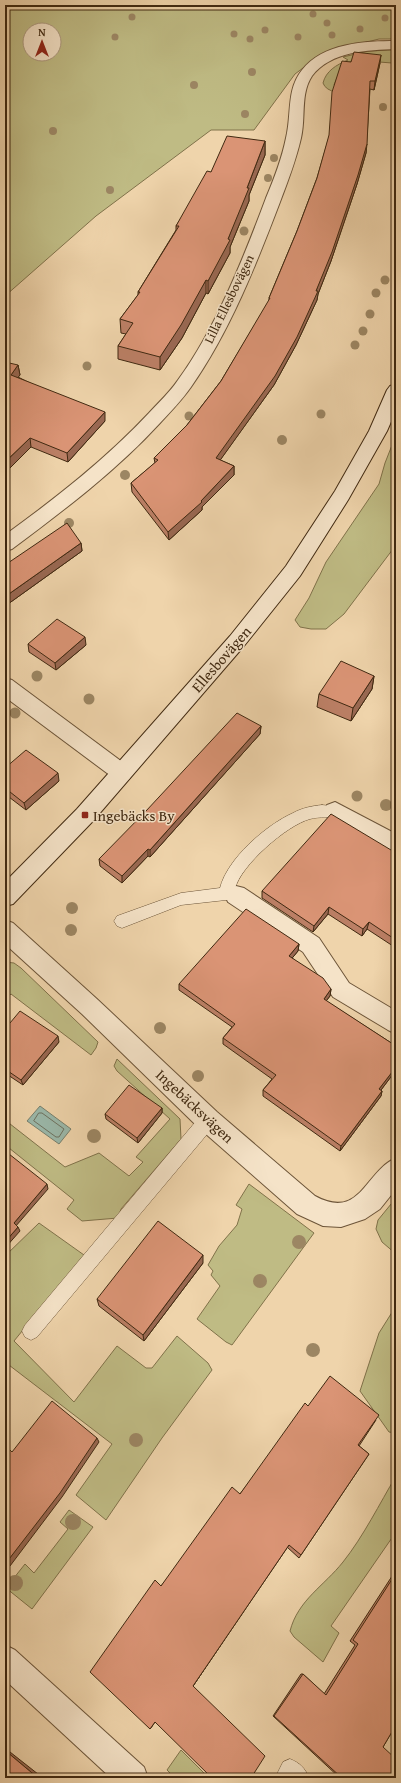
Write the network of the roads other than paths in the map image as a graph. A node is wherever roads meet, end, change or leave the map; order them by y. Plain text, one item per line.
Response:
1 (396, 45) edge
2 (396, 390) edge
3 (5, 544) edge
4 (5, 686) edge
5 (122, 773) junction
6 (335, 811) joint
7 (396, 845) edge
8 (231, 894) junction
9 (5, 897) edge
10 (122, 921) dead end
11 (5, 930) edge
12 (396, 1023) edge
13 (208, 1120) junction
14 (396, 1170) edge
15 (31, 1332) dead end
16 (5, 1660) edge
17 (132, 1778) edge
18 (285, 1778) edge
19 (299, 1778) edge

1 - 3 street, Lilla Ellesbovägen
2 - 5 street, Ellesbovägen
4 - 5 street
5 - 9 street, Ellesbovägen
6 - 7 street
6 - 8 lane
8 - 10 lane
8 - 12 street
11 - 13 street, Ingebäcksvägen
13 - 14 street, Ingebäcksvägen
13 - 15 lane
16 - 17 street
18 - 19 lane

